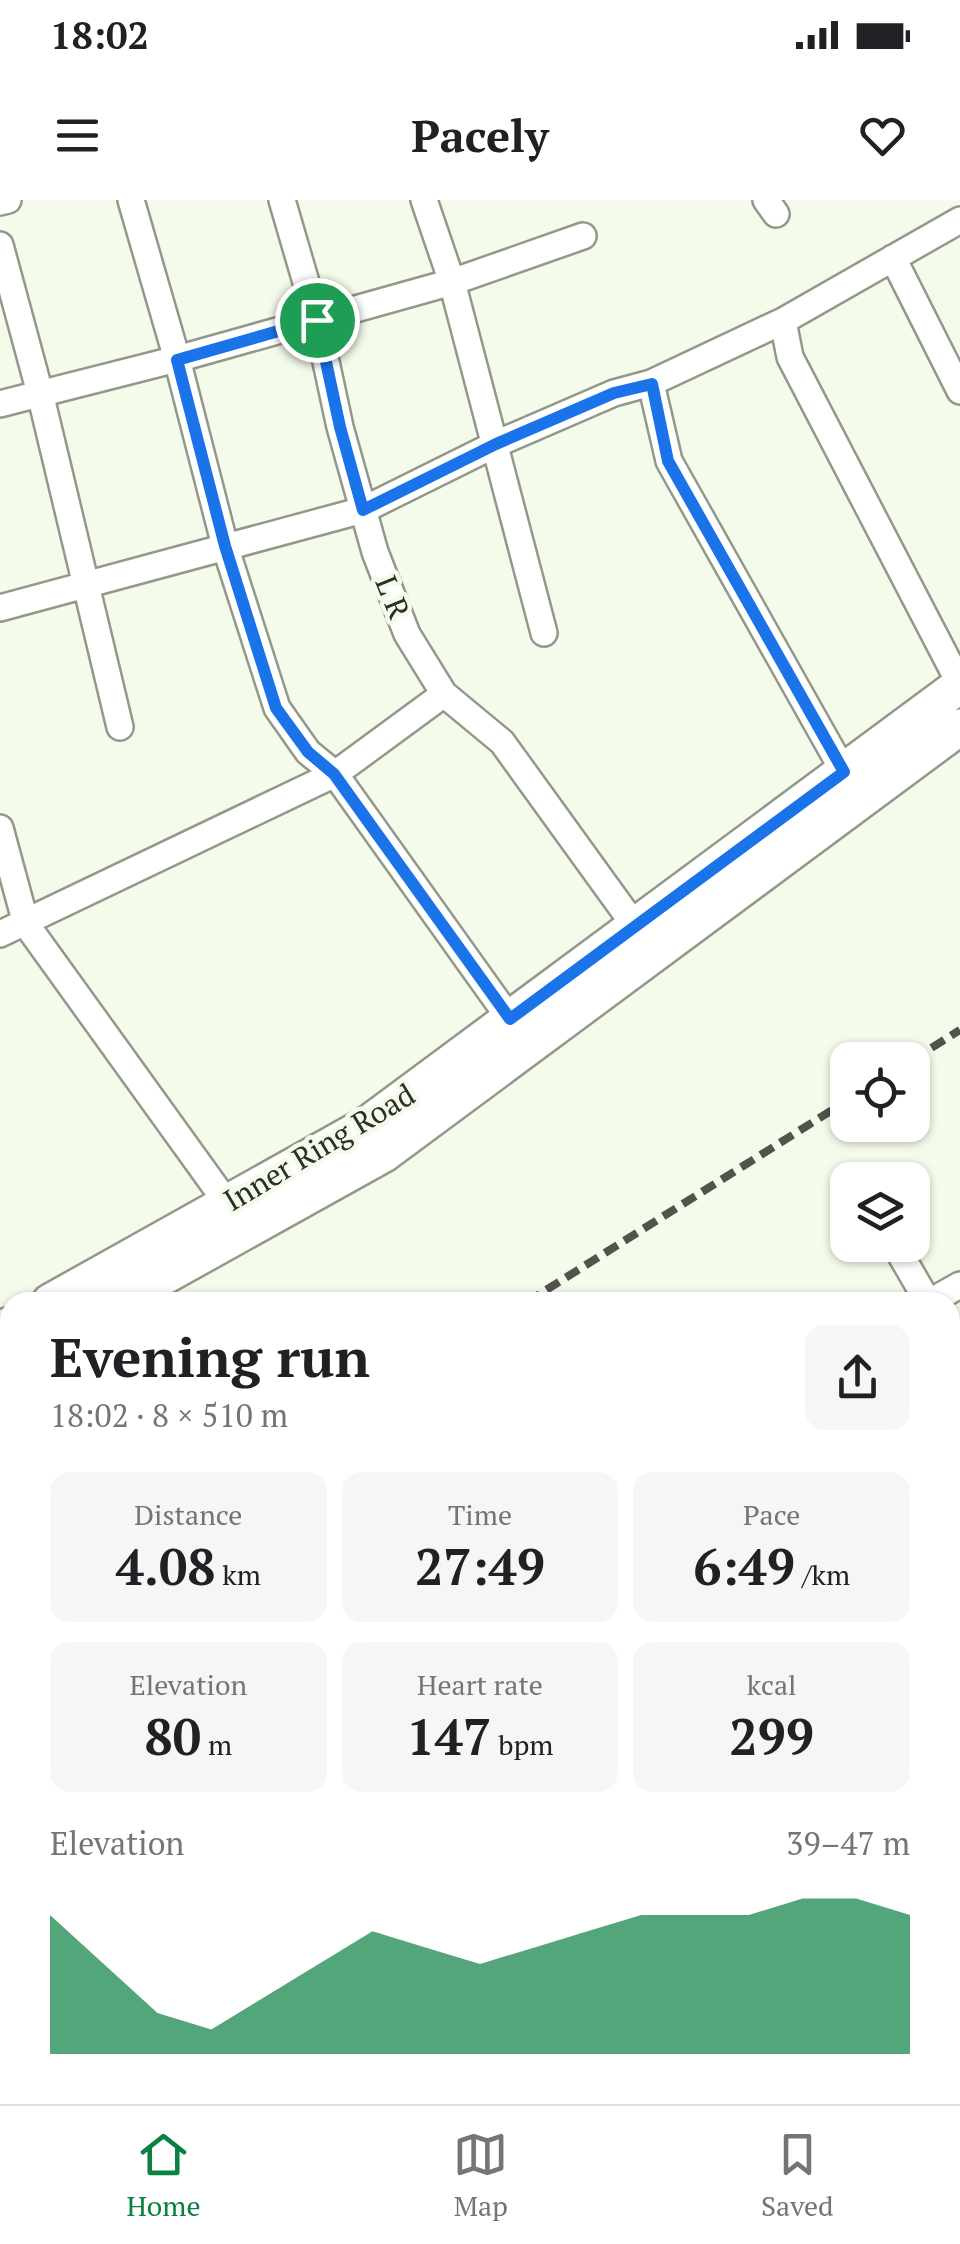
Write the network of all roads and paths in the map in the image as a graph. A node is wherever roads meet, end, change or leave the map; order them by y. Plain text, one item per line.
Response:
1 (8, 200) edge
2 (132, 200) edge
3 (282, 200) edge
4 (424, 200) edge
5 (0, 202) edge
6 (960, 220) edge
7 (583, 236) dead end
8 (0, 245) edge
9 (893, 258) junction
10 (452, 282) junction
11 (317, 320) junction
12 (783, 320) junction
13 (177, 360) junction
14 (652, 384) junction
15 (960, 392) edge
16 (40, 393) junction
17 (0, 404) edge
18 (496, 444) junction
19 (363, 510) junction
20 (225, 546) junction
21 (86, 584) junction
22 (0, 608) edge
23 (544, 633) dead end
24 (960, 685) edge
25 (444, 694) junction
26 (120, 727) dead end
27 (960, 727) edge
28 (844, 772) junction
29 (334, 774) junction
30 (0, 828) edge
31 (26, 924) junction
32 (636, 926) junction
33 (0, 934) edge
34 (510, 1019) junction
35 (228, 1203) junction
36 (905, 1262) edge
37 (68, 1292) edge
38 (136, 1292) edge
39 (923, 1292) edge

1 - 5 street
2 - 13 street
3 - 11 street, L R
4 - 10 street
6 - 9 street
7 - 10 street
8 - 16 street
9 - 12 street
9 - 15 street
10 - 11 street
10 - 18 street
11 - 13 street
11 - 19 street, L R
12 - 14 street
12 - 24 street
13 - 16 street
13 - 20 street
14 - 18 street
14 - 28 street
16 - 17 street
16 - 21 street
18 - 19 street
18 - 23 street
19 - 20 street
19 - 25 street, L R
20 - 21 street
20 - 29 street
21 - 22 street
21 - 26 street
24 - 28 main road, Inner Ring Road
25 - 29 street
25 - 32 street, L R
27 - 38 main road, Inner Ring Road
28 - 32 main road, Inner Ring Road
29 - 31 street
29 - 34 street
30 - 31 street
31 - 33 street
31 - 35 street
32 - 34 main road, Inner Ring Road
34 - 35 main road, Inner Ring Road
35 - 37 main road, Inner Ring Road
36 - 39 street

